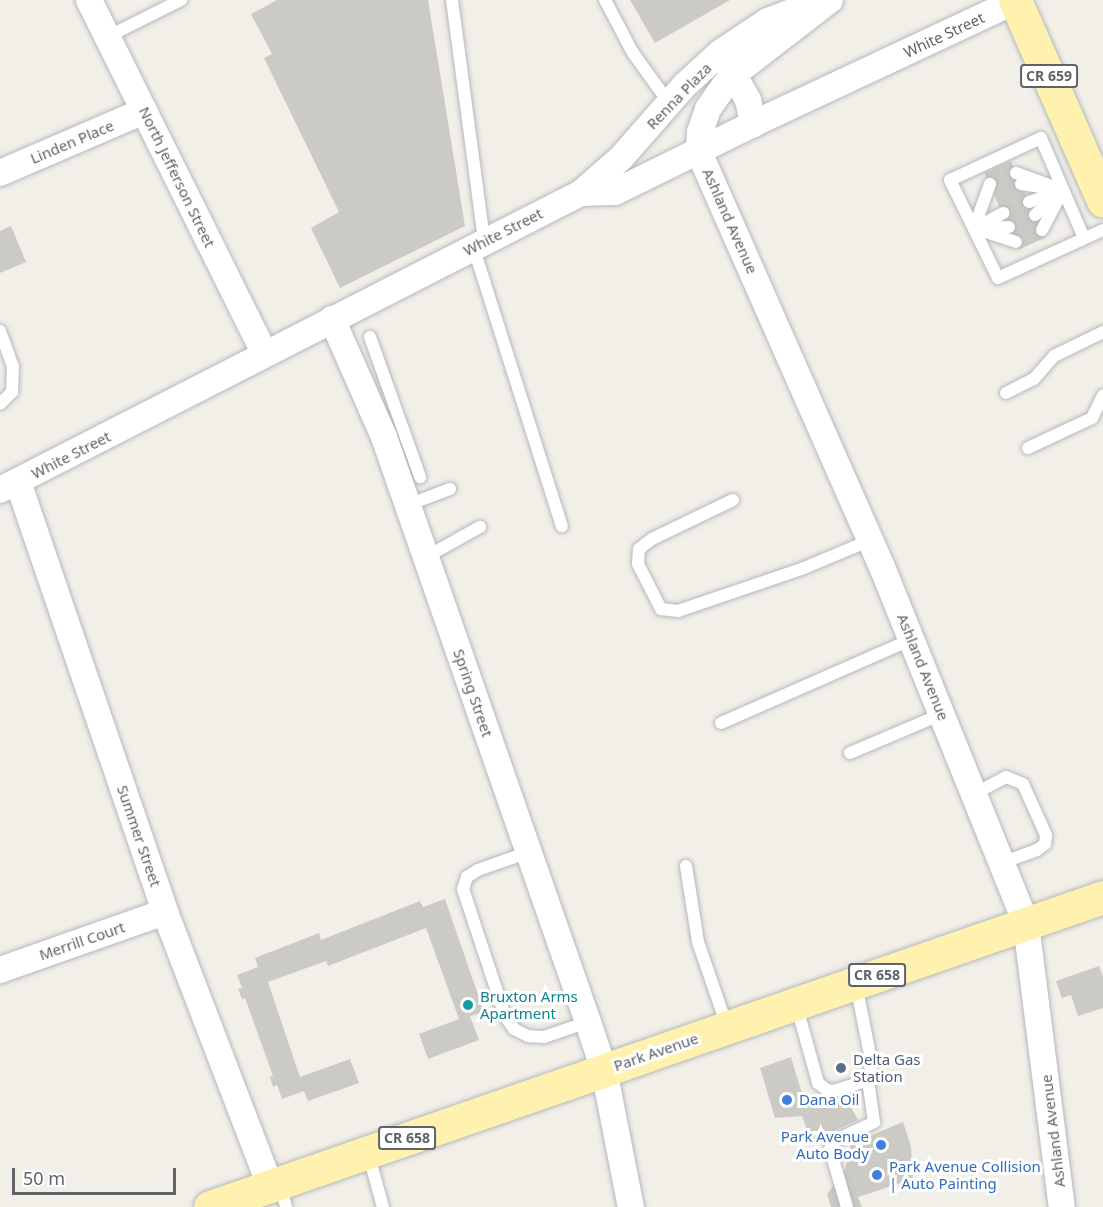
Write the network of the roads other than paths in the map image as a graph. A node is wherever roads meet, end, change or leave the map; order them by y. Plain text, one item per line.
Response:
1 (89, 0) edge
2 (181, 0) edge
3 (452, 0) edge
4 (605, 0) edge
5 (821, 0) edge
6 (830, 0) edge
7 (1016, 0) edge
8 (107, 37) junction
9 (721, 52) junction
10 (733, 75) junction
11 (669, 103) junction
12 (144, 111) junction
13 (753, 124) junction
14 (1061, 128) junction
15 (1036, 140) junction
16 (699, 152) junction
17 (0, 173) edge
18 (1018, 178) dead end
19 (993, 190) dead end
20 (1064, 190) junction
21 (581, 193) junction
22 (1103, 200) edge
23 (1029, 202) dead end
24 (1003, 213) dead end
25 (1035, 215) dead end
26 (1009, 227) dead end
27 (974, 228) junction
28 (1042, 230) dead end
29 (1103, 230) edge
30 (1084, 238) junction
31 (1016, 242) dead end
32 (478, 244) junction
33 (332, 319) junction
34 (0, 331) edge
35 (1103, 332) edge
36 (370, 337) dead end
37 (265, 354) junction
38 (1006, 393) dead end
39 (1103, 395) edge
40 (0, 404) edge
41 (394, 434) junction
42 (1028, 448) dead end
43 (420, 477) dead end
44 (9, 486) edge
45 (450, 489) dead end
46 (734, 500) dead end
47 (408, 506) junction
48 (562, 526) dead end
49 (480, 527) dead end
50 (871, 540) junction
51 (426, 557) junction
52 (912, 639) junction
53 (942, 714) junction
54 (721, 723) dead end
55 (850, 753) dead end
56 (974, 794) junction
57 (529, 852) junction
58 (1002, 863) junction
59 (686, 866) dead end
60 (1103, 897) edge
61 (165, 912) junction
62 (1026, 924) junction
63 (0, 970) edge
64 (856, 982) junction
65 (796, 1003) junction
66 (588, 1022) junction
67 (728, 1027) junction
68 (604, 1070) junction
69 (868, 1080) junction
70 (368, 1152) junction
71 (278, 1192) edge
72 (210, 1207) edge
73 (382, 1207) edge
74 (631, 1207) edge
75 (848, 1207) edge
76 (1062, 1207) edge

1 - 8 street, North Jefferson Street
2 - 8 lane
3 - 32 lane
4 - 11 lane
5 - 9 street, Renna Plaza
6 - 10 street, Renna Plaza
7 - 13 street, White Street
7 - 14 main road, CR 659
8 - 12 street, North Jefferson Street
9 - 10 street
9 - 11 street, Renna Plaza
10 - 13 street
10 - 16 street, Renna Plaza
11 - 21 street, Renna Plaza
12 - 17 street, Linden Place
12 - 37 street, North Jefferson Street
13 - 16 street, White Street
14 - 15 lane
14 - 22 main road, CR 659
15 - 20 lane
15 - 27 lane
16 - 21 street, White Street
16 - 50 street, Ashland Avenue
18 - 20 lane
19 - 27 lane
20 - 23 lane
20 - 25 lane
20 - 28 lane
20 - 30 lane
21 - 32 street, White Street
24 - 27 lane
26 - 27 lane
27 - 30 lane
27 - 31 lane
29 - 30 lane
32 - 33 street, White Street
32 - 48 lane
33 - 37 street, White Street
33 - 41 street, Spring Street
34 - 40 lane
35 - 38 lane
36 - 41 lane
37 - 44 street, White Street
39 - 42 lane
41 - 43 lane
41 - 47 street, Spring Street
44 - 61 street, Summer Street
45 - 47 lane
46 - 50 lane
47 - 51 street, Spring Street
49 - 51 lane
50 - 52 street, Ashland Avenue
51 - 57 street, Spring Street
52 - 53 street, Ashland Avenue
52 - 54 lane
53 - 55 lane
53 - 56 street, Ashland Avenue
56 - 58 street, Ashland Avenue
56 - 58 lane
57 - 66 street, Spring Street
57 - 66 lane
58 - 62 street, Ashland Avenue
59 - 67 lane
60 - 62 main road, Park Avenue / CR 658
61 - 63 street, Merrill Court
61 - 71 street, Summer Street
62 - 64 main road, Park Avenue / CR 658
62 - 76 street, Ashland Avenue
64 - 65 main road, Park Avenue / CR 658
64 - 69 lane
65 - 67 main road, Park Avenue / CR 658
65 - 69 lane
66 - 68 street, Spring Street
67 - 68 main road, Park Avenue / CR 658
68 - 70 main road, Park Avenue / CR 658
68 - 74 street, Spring Street
69 - 75 lane
70 - 71 main road, Park Avenue / CR 658
70 - 73 lane
71 - 72 main road, Park Avenue / CR 658

